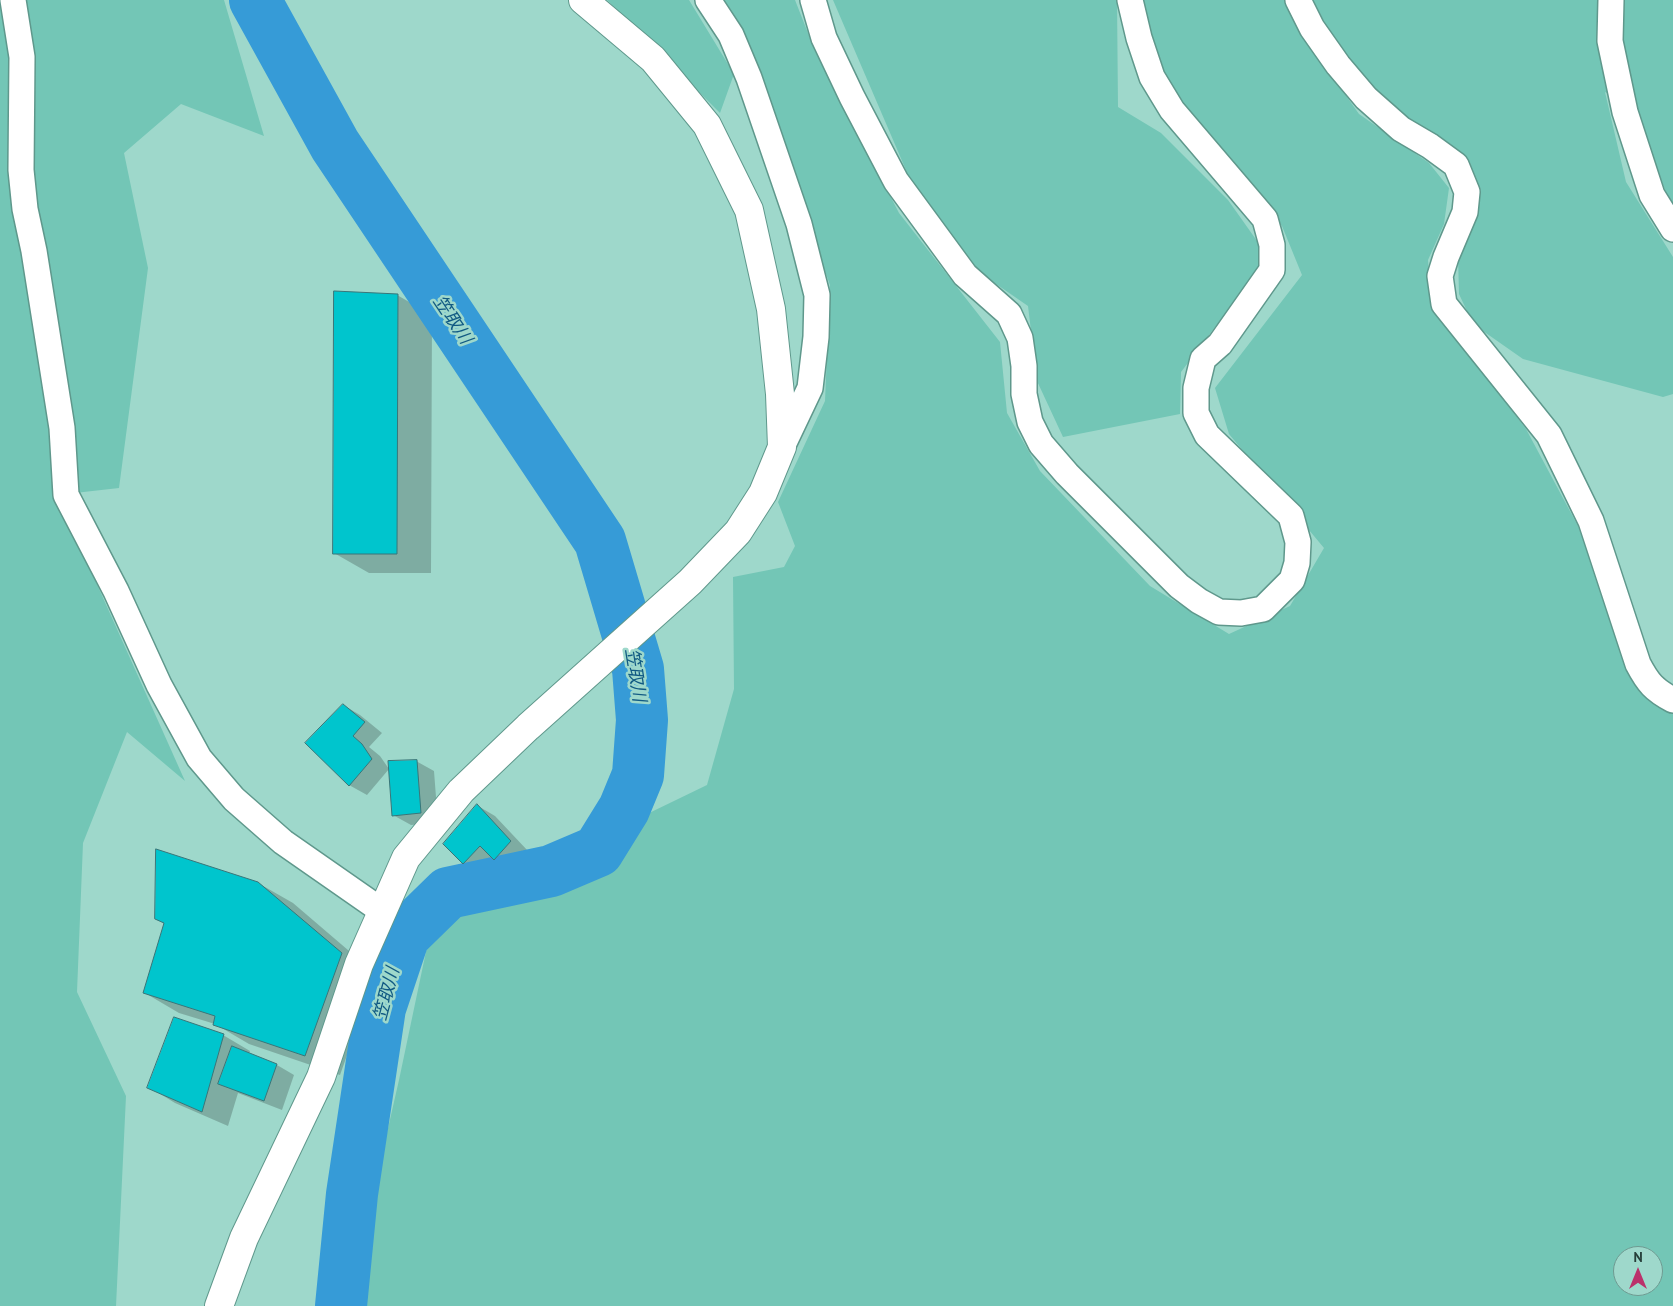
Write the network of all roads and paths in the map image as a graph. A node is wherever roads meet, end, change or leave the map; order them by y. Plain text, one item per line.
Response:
1 (13, 0) edge
2 (583, 0) edge
3 (708, 0) edge
4 (812, 0) edge
5 (1130, 0) edge
6 (1298, 0) edge
7 (1611, 0) edge
8 (1673, 229) edge
9 (782, 448) junction
10 (1673, 700) edge
11 (382, 911) junction
12 (219, 1306) edge

1 - 11 street
2 - 9 street
3 - 9 street
4 - 5 street
6 - 10 street
7 - 8 street
9 - 11 street
11 - 12 street

